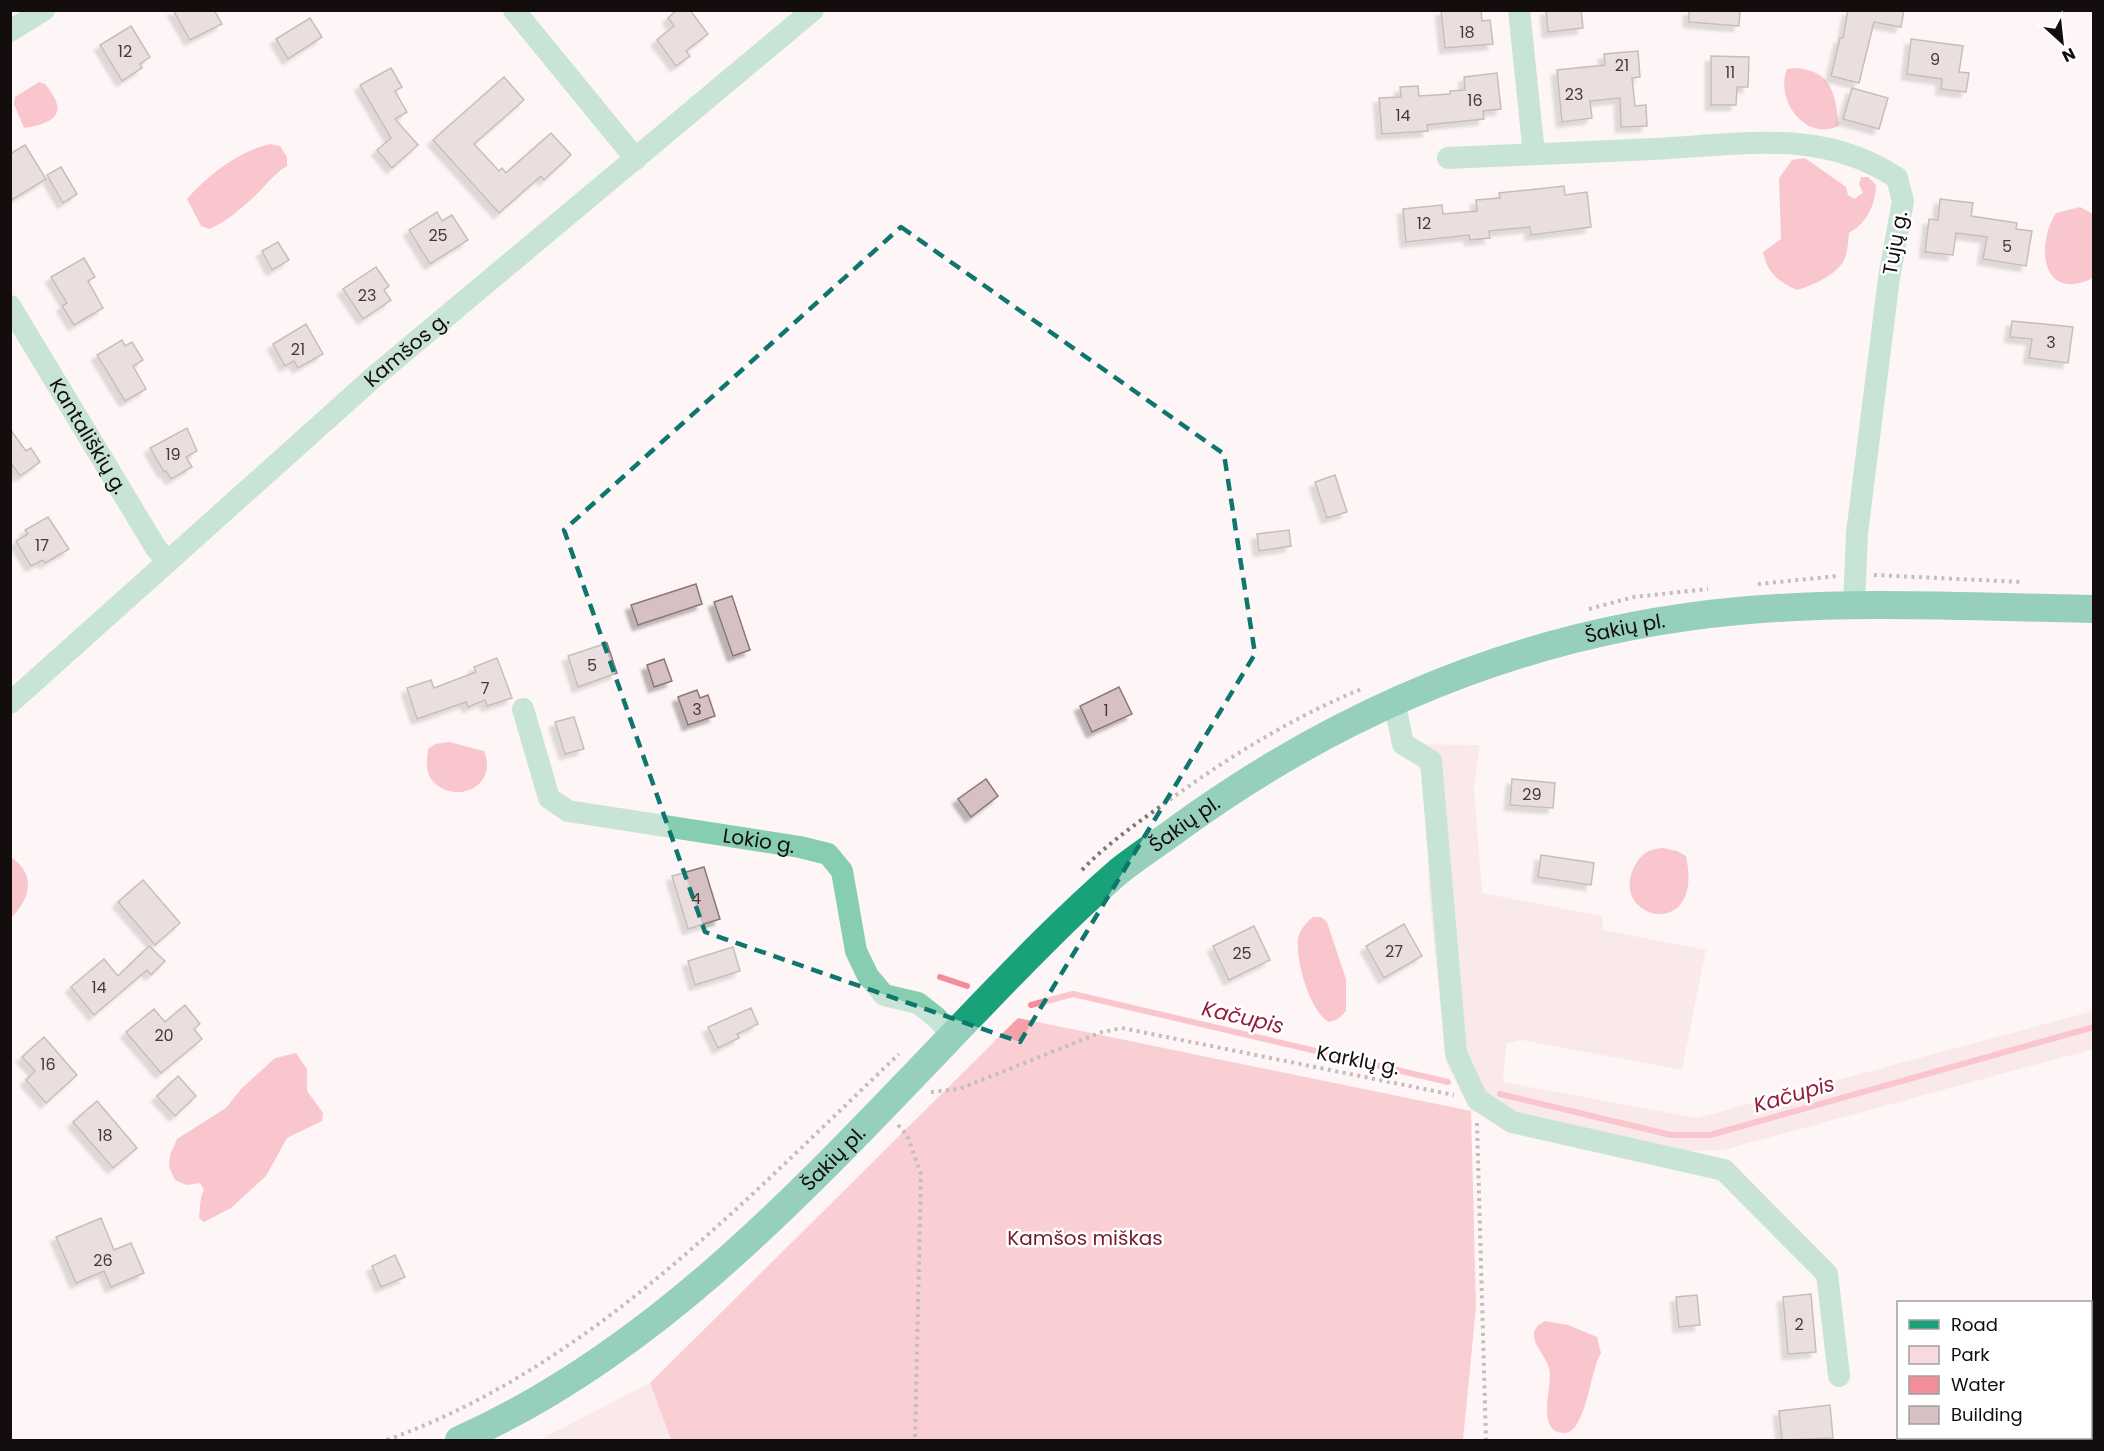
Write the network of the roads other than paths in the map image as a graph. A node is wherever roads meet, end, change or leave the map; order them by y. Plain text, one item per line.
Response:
1 (45, 10) edge
2 (514, 10) edge
3 (813, 10) edge
4 (1519, 10) edge
5 (10, 30) edge
6 (1534, 154) junction
7 (1448, 158) dead end
8 (636, 159) junction
9 (10, 306) edge
10 (168, 562) junction
11 (1854, 606) junction
12 (2094, 609) edge
13 (1394, 700) junction
14 (10, 703) edge
15 (523, 710) dead end
16 (952, 1036) junction
17 (1839, 1376) dead end
18 (459, 1440) edge

1 - 5 street
2 - 8 street
3 - 8 street, Kamšos g.
4 - 6 street
6 - 7 street, Tujų g.
6 - 11 street, Tujų g.
8 - 10 street, Kamšos g.
9 - 10 street, Kantališkių g.
10 - 14 street, Kamšos g.
11 - 12 main road, Šakių pl.
11 - 13 main road, Šakių pl.
13 - 16 main road, Šakių pl.
13 - 17 street
15 - 16 street, Lokio g.
16 - 18 main road, Šakių pl.

